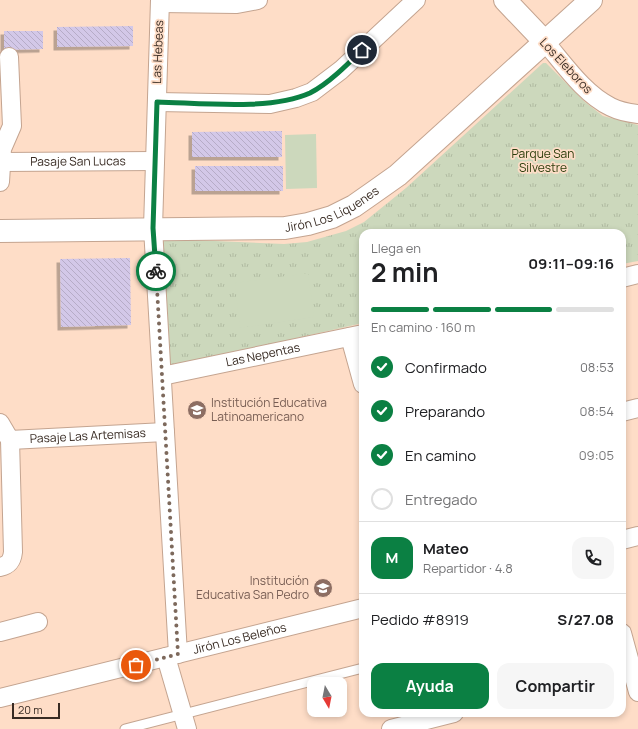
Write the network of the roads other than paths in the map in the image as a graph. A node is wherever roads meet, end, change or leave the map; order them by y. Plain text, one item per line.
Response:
1 (258, 0) edge
2 (416, 0) edge
3 (505, 0) edge
4 (591, 0) edge
5 (160, 2) edge
6 (545, 42) junction
7 (9, 57) dead end
8 (157, 102) junction
9 (638, 114) edge
10 (1, 154) edge
11 (155, 161) junction
12 (0, 182) edge
13 (153, 228) junction
14 (0, 231) edge
15 (638, 274) edge
16 (626, 277) edge
17 (357, 335) edge
18 (359, 351) edge
19 (162, 376) junction
20 (638, 408) edge
21 (626, 411) edge
22 (0, 423) edge
23 (165, 432) junction
24 (10, 440) junction
25 (638, 536) edge
26 (626, 539) edge
27 (6, 563) edge
28 (359, 609) edge
29 (38, 622) dead end
30 (0, 632) edge
31 (626, 650) edge
32 (172, 656) junction
33 (630, 667) edge
34 (359, 669) edge
35 (638, 692) edge
36 (0, 698) edge
37 (438, 717) edge
38 (454, 717) edge
39 (185, 722) edge
40 (125, 729) edge
41 (391, 729) edge
42 (456, 729) edge

1 - 5 street
2 - 8 street
3 - 6 street, Los Eleboros
4 - 6 street, Jirón Los Líquenes
5 - 8 street, Las Hebeas
6 - 9 street, Los Eleboros
6 - 13 street, Jirón Los Líquenes
7 - 10 street
8 - 11 street, Las Hebeas
10 - 11 street, Pasaje San Lucas
10 - 12 street
11 - 13 street, Las Hebeas
13 - 14 street, Jirón Los Líquenes
13 - 19 street, Las Hebeas
15 - 16 street
17 - 18 street
17 - 19 street, Las Nepentas
19 - 23 street, Las Hebeas
20 - 21 street
22 - 24 street
23 - 24 street, Pasaje Las Artemisas
23 - 32 street, Las Hebeas
24 - 27 street
25 - 26 street
28 - 32 street, Jirón Los Beleños
29 - 30 street
31 - 33 street
32 - 36 street, Jirón Los Beleños
32 - 39 street, Las Hebeas
33 - 35 street
34 - 39 lane
37 - 41 street
38 - 42 street
39 - 40 lane

